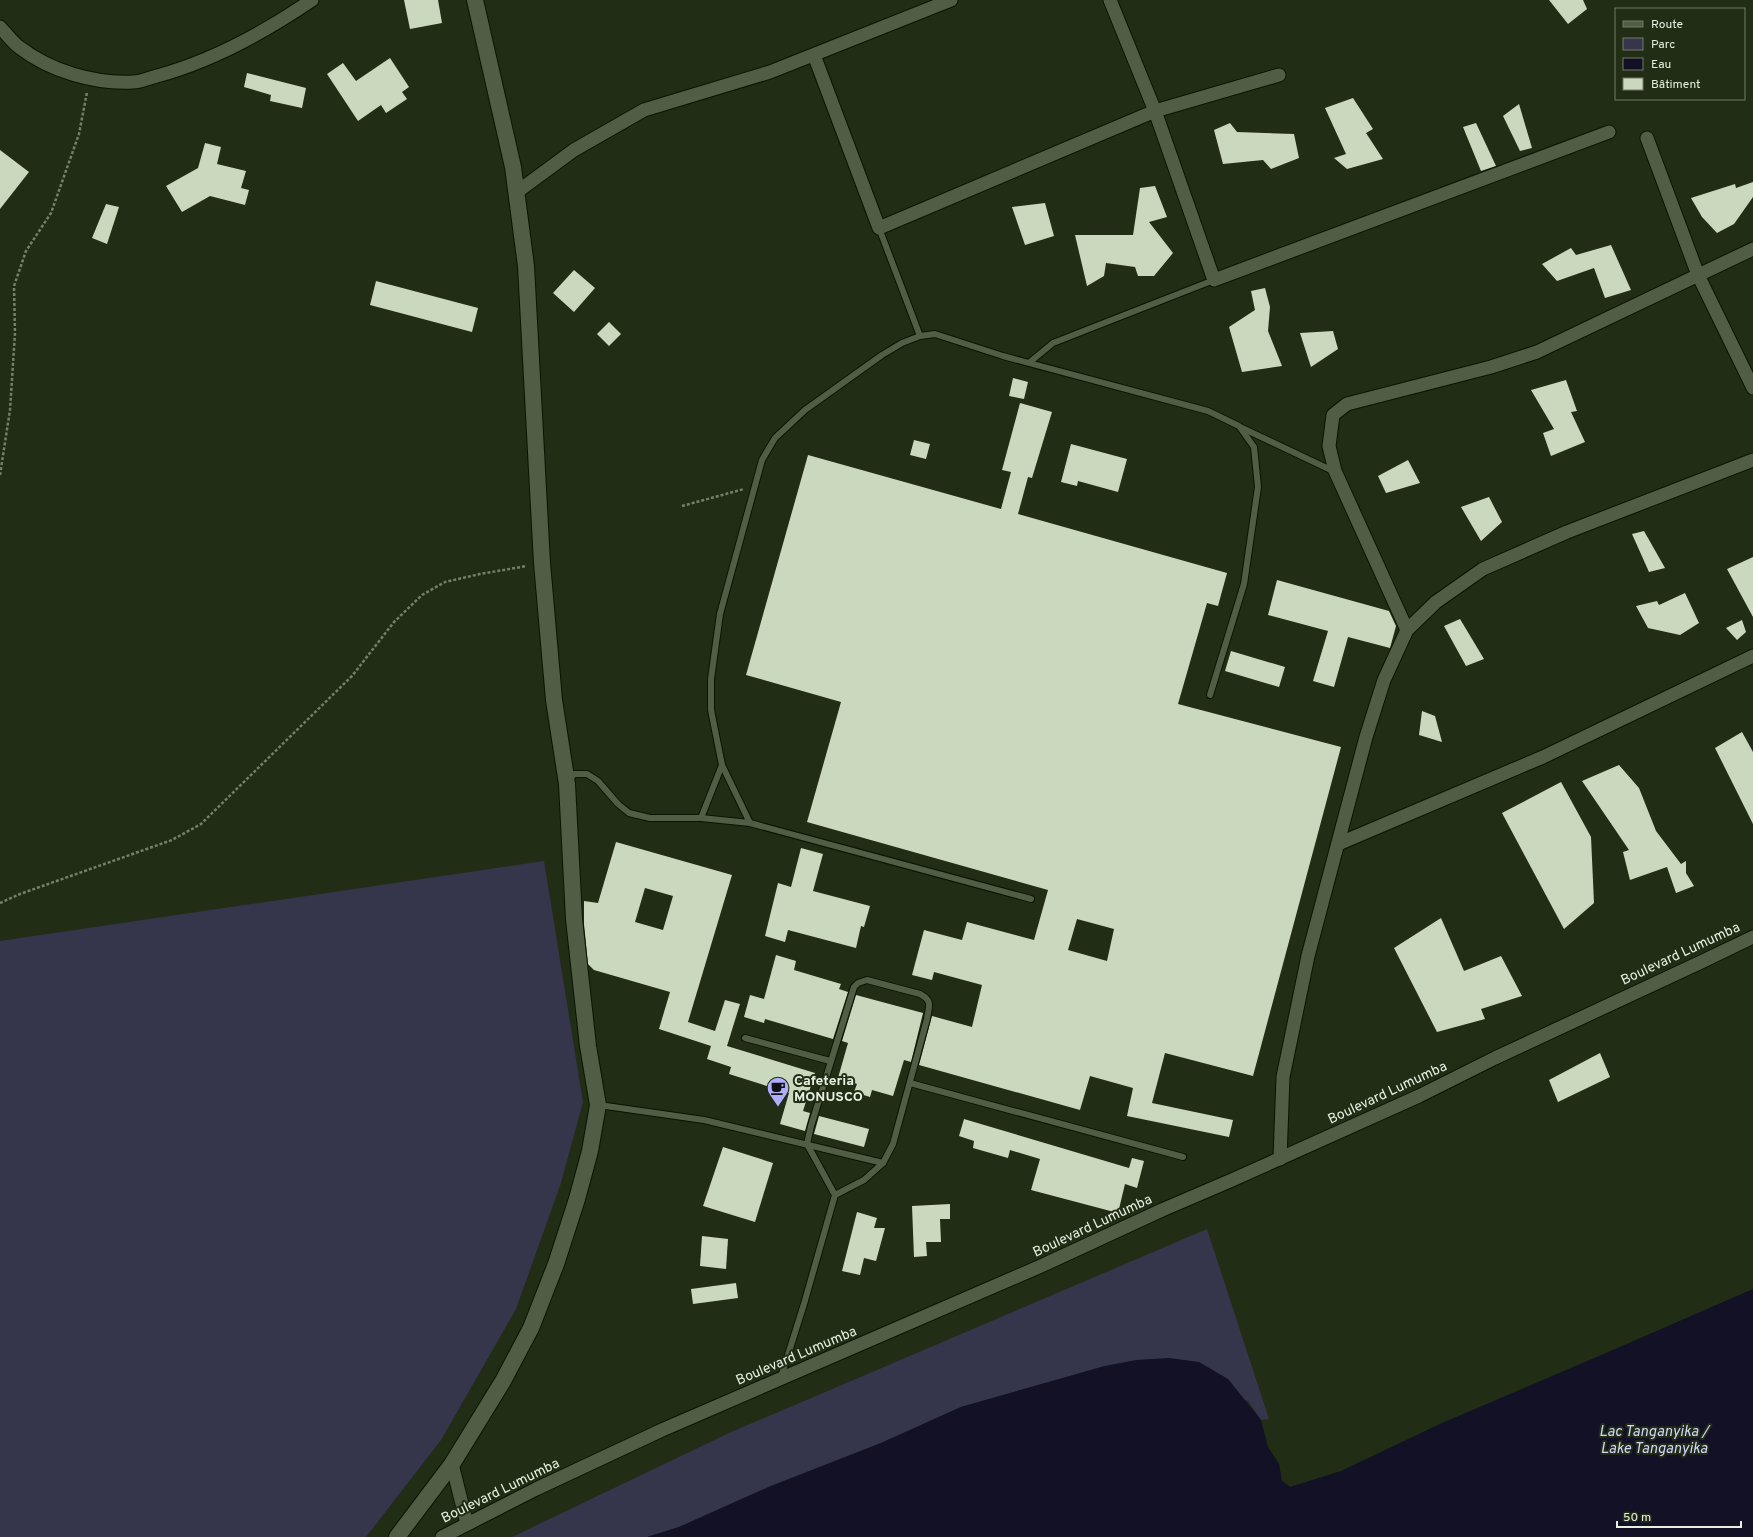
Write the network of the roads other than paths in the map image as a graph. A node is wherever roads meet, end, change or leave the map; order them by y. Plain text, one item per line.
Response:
1 (312, 0) edge
2 (475, 0) edge
3 (951, 0) edge
4 (1110, 0) edge
5 (0, 27) edge
6 (814, 55) junction
7 (1280, 75) dead end
8 (1155, 111) junction
9 (1609, 132) dead end
10 (1647, 138) dead end
11 (516, 192) junction
12 (879, 228) junction
13 (1753, 249) edge
14 (1698, 275) junction
15 (1214, 280) junction
16 (920, 336) junction
17 (1030, 362) junction
18 (1753, 388) edge
19 (1239, 426) junction
20 (1753, 460) edge
21 (1335, 471) junction
22 (1407, 630) junction
23 (1753, 656) edge
24 (1210, 695) dead end
25 (722, 765) junction
26 (567, 784) junction
27 (701, 818) junction
28 (750, 823) junction
29 (1338, 844) junction
30 (1031, 899) dead end
31 (1753, 937) edge
32 (746, 1038) dead end
33 (830, 1061) junction
34 (910, 1083) junction
35 (598, 1105) junction
36 (807, 1144) junction
37 (1183, 1157) dead end
38 (1280, 1159) junction
39 (883, 1163) junction
40 (836, 1195) junction
41 (780, 1379) junction
42 (452, 1464) junction
43 (467, 1524) junction
44 (397, 1537) edge
45 (442, 1537) edge

1 - 5 street
2 - 11 street
3 - 6 street
4 - 8 street
6 - 11 street
6 - 12 street
7 - 8 street
8 - 12 street
8 - 15 street
9 - 15 street
10 - 14 street
11 - 26 street
12 - 16 lane
13 - 14 street
14 - 18 street
14 - 21 street
15 - 17 lane
16 - 17 lane
16 - 25 lane
17 - 19 lane
19 - 21 lane
19 - 24 lane
20 - 22 street
21 - 22 street
22 - 29 street
23 - 29 street
25 - 27 lane
25 - 28 lane
26 - 27 lane
26 - 35 street
27 - 28 lane
28 - 30 lane
29 - 38 street
31 - 38 street, Boulevard Lumumba
32 - 33 lane
33 - 34 lane
33 - 36 lane
34 - 37 lane
34 - 39 lane
35 - 36 lane
35 - 42 street
36 - 39 lane
36 - 40 lane
38 - 41 street, Boulevard Lumumba
39 - 40 lane
40 - 41 lane
41 - 43 street, Boulevard Lumumba
42 - 43 street
42 - 44 street
43 - 45 street, Boulevard Lumumba

